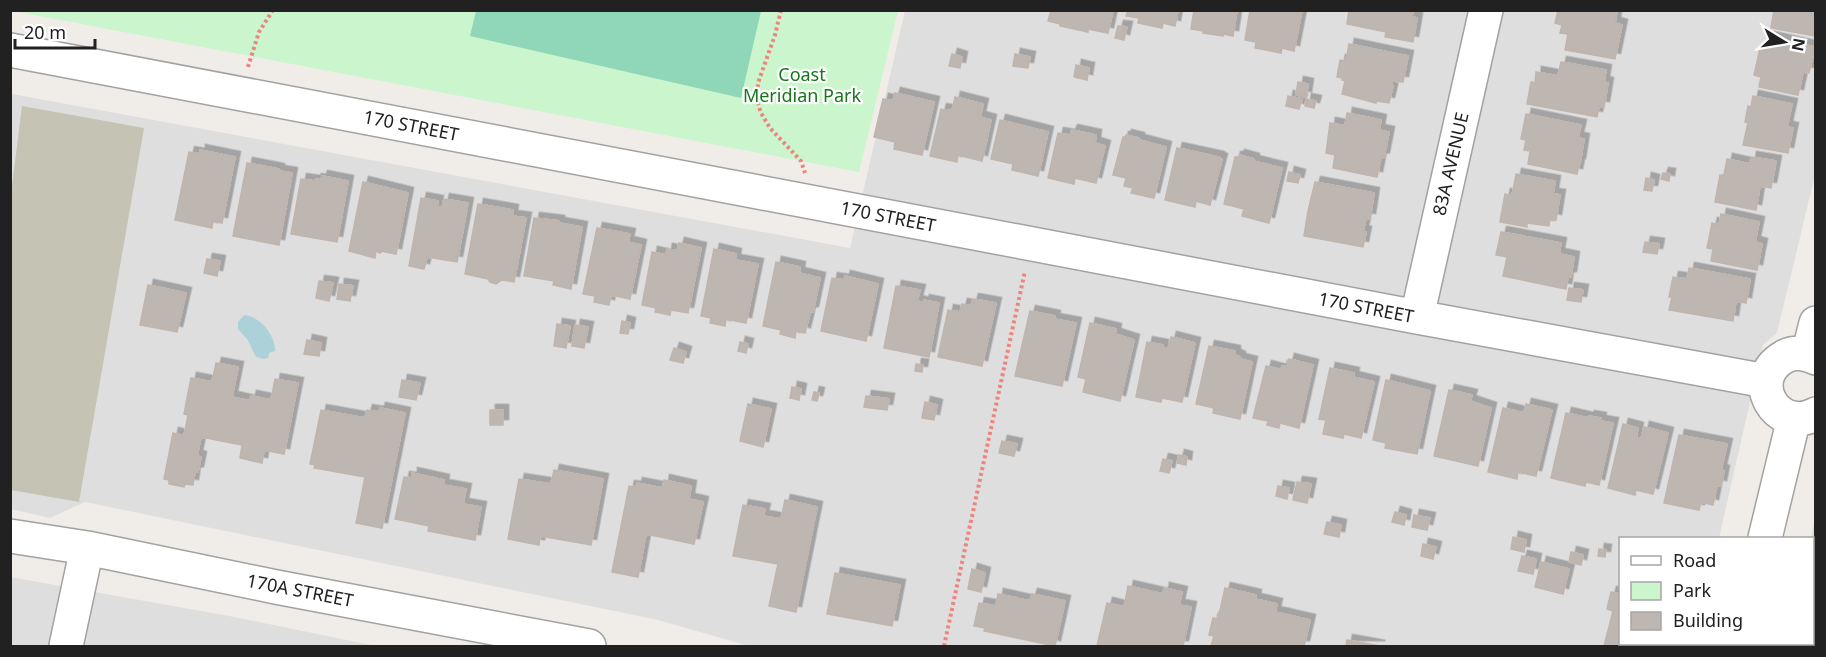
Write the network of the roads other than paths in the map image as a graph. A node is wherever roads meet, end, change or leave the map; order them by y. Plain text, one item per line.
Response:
1 (1486, 10) edge
2 (10, 50) edge
3 (1417, 317) junction
4 (1815, 323) edge
5 (1812, 356) edge
6 (1766, 381) junction
7 (1804, 416) edge
8 (10, 536) edge
9 (1765, 537) edge
10 (87, 548) junction
11 (66, 646) edge
12 (589, 646) edge

1 - 3 street, 83A AVENUE
2 - 3 street, 170 STREET
3 - 6 street, 170 STREET
4 - 5 street
5 - 6 street
6 - 7 street
7 - 9 street
8 - 10 street, 170A STREET
10 - 11 street
10 - 12 street, 170A STREET

